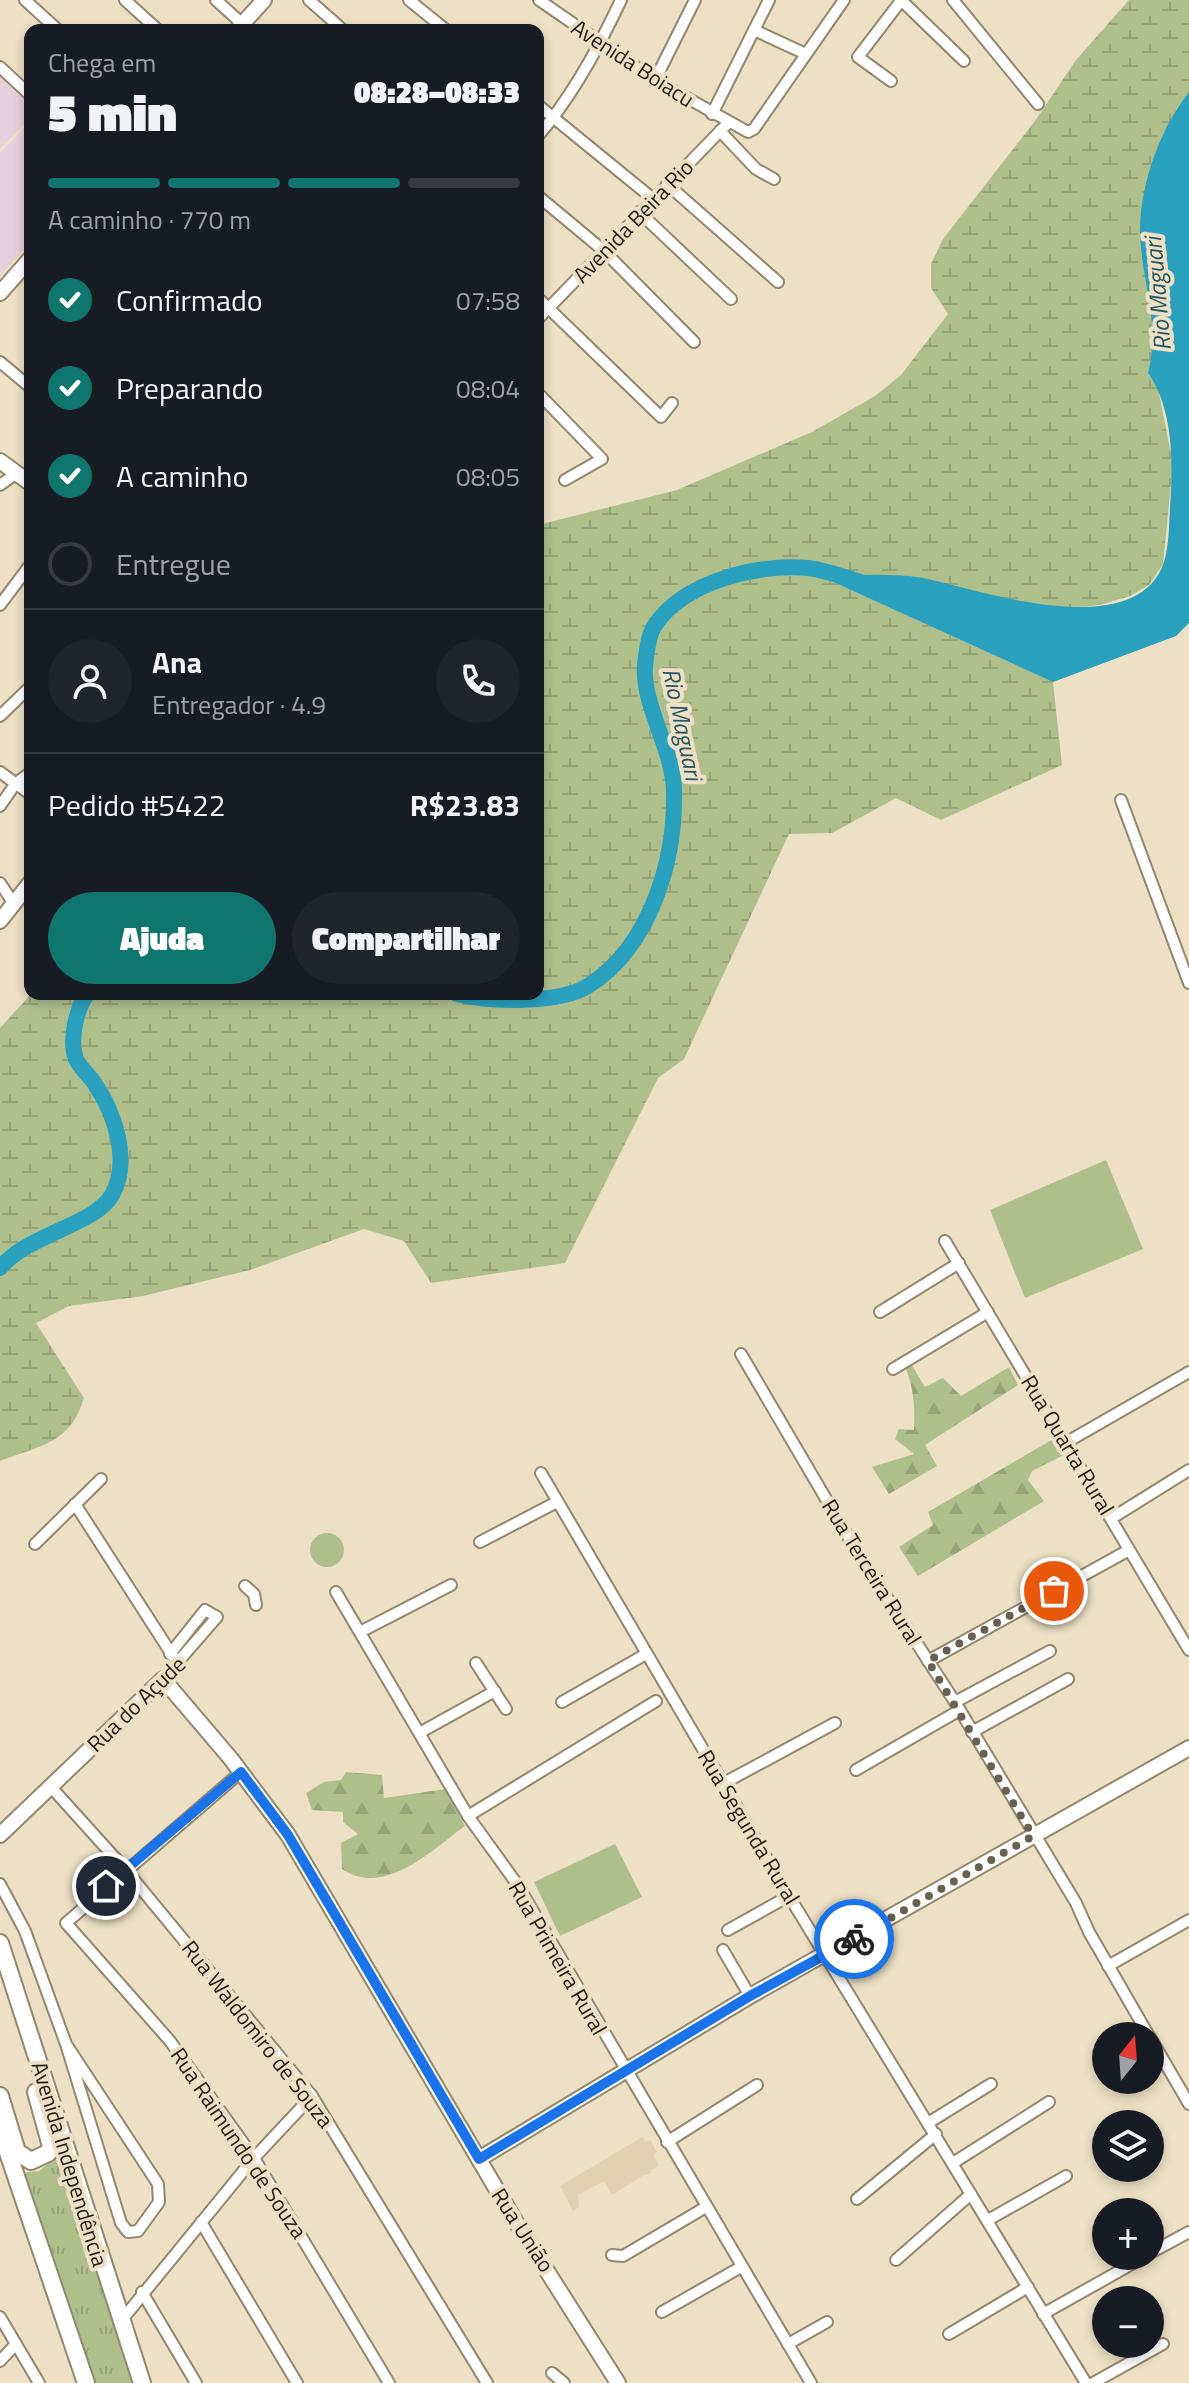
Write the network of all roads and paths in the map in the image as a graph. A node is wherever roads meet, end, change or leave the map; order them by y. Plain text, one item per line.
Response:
1 (25, 0) edge
2 (125, 0) edge
3 (216, 0) edge
4 (264, 0) edge
5 (309, 0) edge
6 (409, 0) edge
7 (539, 0) edge
8 (621, 0) edge
9 (695, 0) edge
10 (769, 0) edge
11 (844, 0) edge
12 (953, 0) edge
13 (901, 1) edge
14 (51, 24) edge
15 (151, 24) edge
16 (239, 24) edge
17 (246, 24) edge
18 (336, 24) edge
19 (439, 24) edge
20 (754, 30) junction
21 (599, 45) junction
22 (806, 54) junction
23 (964, 61) dead end
24 (0, 67) edge
25 (655, 80) junction
26 (891, 81) dead end
27 (24, 89) edge
28 (1038, 104) dead end
29 (544, 110) edge
30 (712, 114) junction
31 (554, 118) junction
32 (724, 127) junction
33 (544, 129) edge
34 (774, 179) dead end
35 (667, 184) junction
36 (652, 198) junction
37 (544, 201) edge
38 (639, 212) junction
39 (604, 251) junction
40 (24, 268) edge
41 (778, 282) dead end
42 (0, 293) edge
43 (731, 299) dead end
44 (544, 303) edge
45 (549, 308) junction
46 (544, 313) edge
47 (694, 342) dead end
48 (0, 362) edge
49 (24, 382) edge
50 (544, 399) edge
51 (672, 403) dead end
52 (0, 461) edge
53 (17, 473) junction
54 (24, 478) edge
55 (565, 480) dead end
56 (0, 485) edge
57 (24, 573) edge
58 (0, 605) edge
59 (24, 693) edge
60 (0, 716) edge
61 (0, 772) edge
62 (24, 777) edge
63 (16, 783) junction
64 (24, 789) edge
65 (1121, 800) dead end
66 (0, 806) edge
67 (0, 883) edge
68 (24, 891) edge
69 (14, 904) junction
70 (0, 921) edge
71 (1189, 983) edge
72 (945, 1241) dead end
73 (959, 1263) junction
74 (880, 1312) dead end
75 (988, 1312) junction
76 (741, 1354) dead end
77 (893, 1369) dead end
78 (1189, 1372) edge
79 (1067, 1442) junction
80 (1189, 1470) edge
81 (541, 1473) dead end
82 (101, 1479) dead end
83 (558, 1499) junction
84 (75, 1504) junction
85 (1112, 1518) junction
86 (480, 1542) dead end
87 (35, 1544) dead end
88 (1129, 1550) junction
89 (451, 1585) dead end
90 (245, 1586) dead end
91 (336, 1592) dead end
92 (256, 1605) dead end
93 (360, 1632) junction
94 (1189, 1650) edge
95 (1050, 1651) dead end
96 (170, 1654) junction
97 (646, 1654) junction
98 (928, 1661) junction
99 (476, 1663) dead end
100 (178, 1664) junction
101 (163, 1679) junction
102 (1068, 1679) dead end
103 (495, 1691) junction
104 (656, 1701) dead end
105 (562, 1702) dead end
106 (958, 1706) junction
107 (506, 1709) dead end
108 (835, 1723) dead end
109 (421, 1732) junction
110 (972, 1732) junction
111 (1189, 1748) edge
112 (856, 1770) dead end
113 (241, 1772) junction
114 (724, 1783) junction
115 (51, 1787) junction
116 (468, 1816) junction
117 (0, 1835) edge
118 (1033, 1836) junction
119 (125, 1869) junction
120 (0, 1884) edge
121 (789, 1896) junction
122 (1189, 1920) edge
123 (728, 1930) dead end
124 (0, 1943) edge
125 (723, 1950) dead end
126 (827, 1954) junction
127 (1108, 1966) junction
128 (16, 1993) junction
129 (755, 1996) junction
130 (1142, 2022) edge
131 (66, 2044) junction
132 (1164, 2060) edge
133 (625, 2071) junction
134 (991, 2084) dead end
135 (757, 2085) dead end
136 (0, 2096) edge
137 (312, 2096) junction
138 (1049, 2102) dead end
139 (1189, 2104) edge
140 (928, 2123) junction
141 (0, 2129) edge
142 (936, 2134) junction
143 (667, 2142) junction
144 (254, 2158) junction
145 (479, 2159) junction
146 (953, 2163) junction
147 (1066, 2176) dead end
148 (971, 2194) junction
149 (857, 2199) dead end
150 (706, 2207) junction
151 (988, 2220) junction
152 (201, 2222) junction
153 (1189, 2232) edge
154 (1164, 2246) edge
155 (612, 2255) dead end
156 (896, 2260) dead end
157 (741, 2267) junction
158 (1121, 2270) edge
159 (1028, 2287) junction
160 (142, 2292) junction
161 (662, 2312) dead end
162 (1043, 2314) junction
163 (0, 2317) edge
164 (119, 2322) junction
165 (827, 2322) dead end
166 (949, 2334) dead end
167 (16, 2344) junction
168 (788, 2344) junction
169 (1134, 2358) edge
170 (0, 2361) edge
171 (552, 2373) dead end
172 (82, 2380) edge
173 (1085, 2382) edge
174 (39, 2383) edge
175 (142, 2383) edge
176 (196, 2383) edge
177 (297, 2383) edge
178 (389, 2383) edge
179 (487, 2383) edge
180 (564, 2383) edge
181 (618, 2383) edge
182 (811, 2383) edge

1 - 14 street
2 - 15 street
3 - 16 street
4 - 17 street
5 - 18 street
6 - 19 street
7 - 21 street, Avenida Boiacu
8 - 21 street
9 - 25 street
10 - 20 street
11 - 22 street
12 - 28 street
13 - 23 street
13 - 26 street
20 - 22 street
20 - 30 street
21 - 25 street, Avenida Boiacu
21 - 31 street
22 - 32 street
24 - 27 street
25 - 30 street, Avenida Boiacu
29 - 31 street
30 - 32 street, Avenida Boiacu
31 - 33 street
31 - 36 street
32 - 34 street, Avenida Boiacu
32 - 35 street, Avenida Beira Rio
35 - 36 street, Avenida Beira Rio
35 - 41 street
36 - 38 street, Avenida Beira Rio
37 - 39 street
38 - 39 street, Avenida Beira Rio
38 - 43 street
39 - 45 street, Avenida Beira Rio
39 - 47 street
40 - 42 street
44 - 45 street
45 - 46 street, Avenida Beira Rio
45 - 51 street
48 - 49 street
50 - 55 street
52 - 53 street
53 - 54 street
53 - 56 street
57 - 58 street
59 - 60 street
61 - 63 street
62 - 63 street
63 - 64 street
63 - 66 street
65 - 71 street
67 - 69 street
68 - 69 street
69 - 70 street
72 - 73 street, Rua Quarta Rural
73 - 74 street
73 - 75 street, Rua Quarta Rural
75 - 77 street
75 - 79 street, Rua Quarta Rural
76 - 98 street, Rua Terceira Rural
78 - 79 street
79 - 85 street, Rua Quarta Rural
80 - 85 street
81 - 83 street, Rua Segunda Rural
82 - 84 street
83 - 86 street
83 - 97 street, Rua Segunda Rural
84 - 87 street
84 - 96 street
85 - 88 street, Rua Quarta Rural
88 - 94 street, Rua Quarta Rural
88 - 98 street
89 - 93 street
90 - 92 street
91 - 93 street, Rua Primeira Rural
93 - 109 street, Rua Primeira Rural
95 - 106 street
96 - 100 street
96 - 100 street, Rua do Açude
97 - 105 street
97 - 114 street, Rua Segunda Rural
98 - 106 street, Rua Terceira Rural
99 - 103 street
100 - 101 street, Rua do Açude
101 - 113 street, Rua União
101 - 115 street, Rua do Açude
102 - 110 street
103 - 107 street
103 - 109 street
104 - 116 street
106 - 110 street, Rua Terceira Rural
106 - 112 street
108 - 114 street
109 - 116 street, Rua Primeira Rural
110 - 118 street, Rua Terceira Rural
111 - 118 street
113 - 119 street
113 - 145 street, Rua União
114 - 121 street, Rua Segunda Rural
115 - 117 street, Rua do Açude
115 - 119 street, Rua Waldomiro de Souza
116 - 133 street, Rua Primeira Rural
118 - 126 street
118 - 127 street, Rua Terceira Rural
119 - 137 street, Rua Waldomiro de Souza
119 - 144 street, Rua Raimundo de Souza
120 - 131 street
121 - 123 street
121 - 126 street, Rua Segunda Rural
122 - 127 street
124 - 128 main road, Avenida Independência
125 - 129 street
126 - 129 street
126 - 140 street, Rua Segunda Rural
127 - 130 street, Rua Terceira Rural
128 - 136 main road
128 - 164 main road, Avenida Independência
129 - 133 street
131 - 131 street
132 - 139 street, Rua Terceira Rural
133 - 143 street, Rua Primeira Rural
133 - 145 street
134 - 140 street
135 - 143 street
137 - 144 street
137 - 179 street, Rua Waldomiro de Souza
138 - 146 street
140 - 142 street, Rua Segunda Rural
141 - 172 main road
142 - 146 street, Rua Segunda Rural
142 - 149 street
143 - 150 street, Rua Primeira Rural
144 - 152 street
144 - 178 street, Rua Raimundo de Souza
145 - 181 street, Rua União
146 - 148 street, Rua Segunda Rural
147 - 151 street
148 - 151 street, Rua Segunda Rural
148 - 156 street
150 - 155 street
150 - 157 street, Rua Primeira Rural
151 - 159 street, Rua Segunda Rural
152 - 160 street
152 - 177 street
153 - 154 street
157 - 161 street
157 - 168 street, Rua Primeira Rural
158 - 162 street
159 - 162 street, Rua Segunda Rural
159 - 166 street
160 - 164 street
160 - 176 street
162 - 173 street, Rua Segunda Rural
163 - 167 street
164 - 175 main road, Avenida Independência
165 - 168 street
167 - 170 street
167 - 174 street
168 - 182 street, Rua Primeira Rural
169 - 173 street
171 - 180 street

